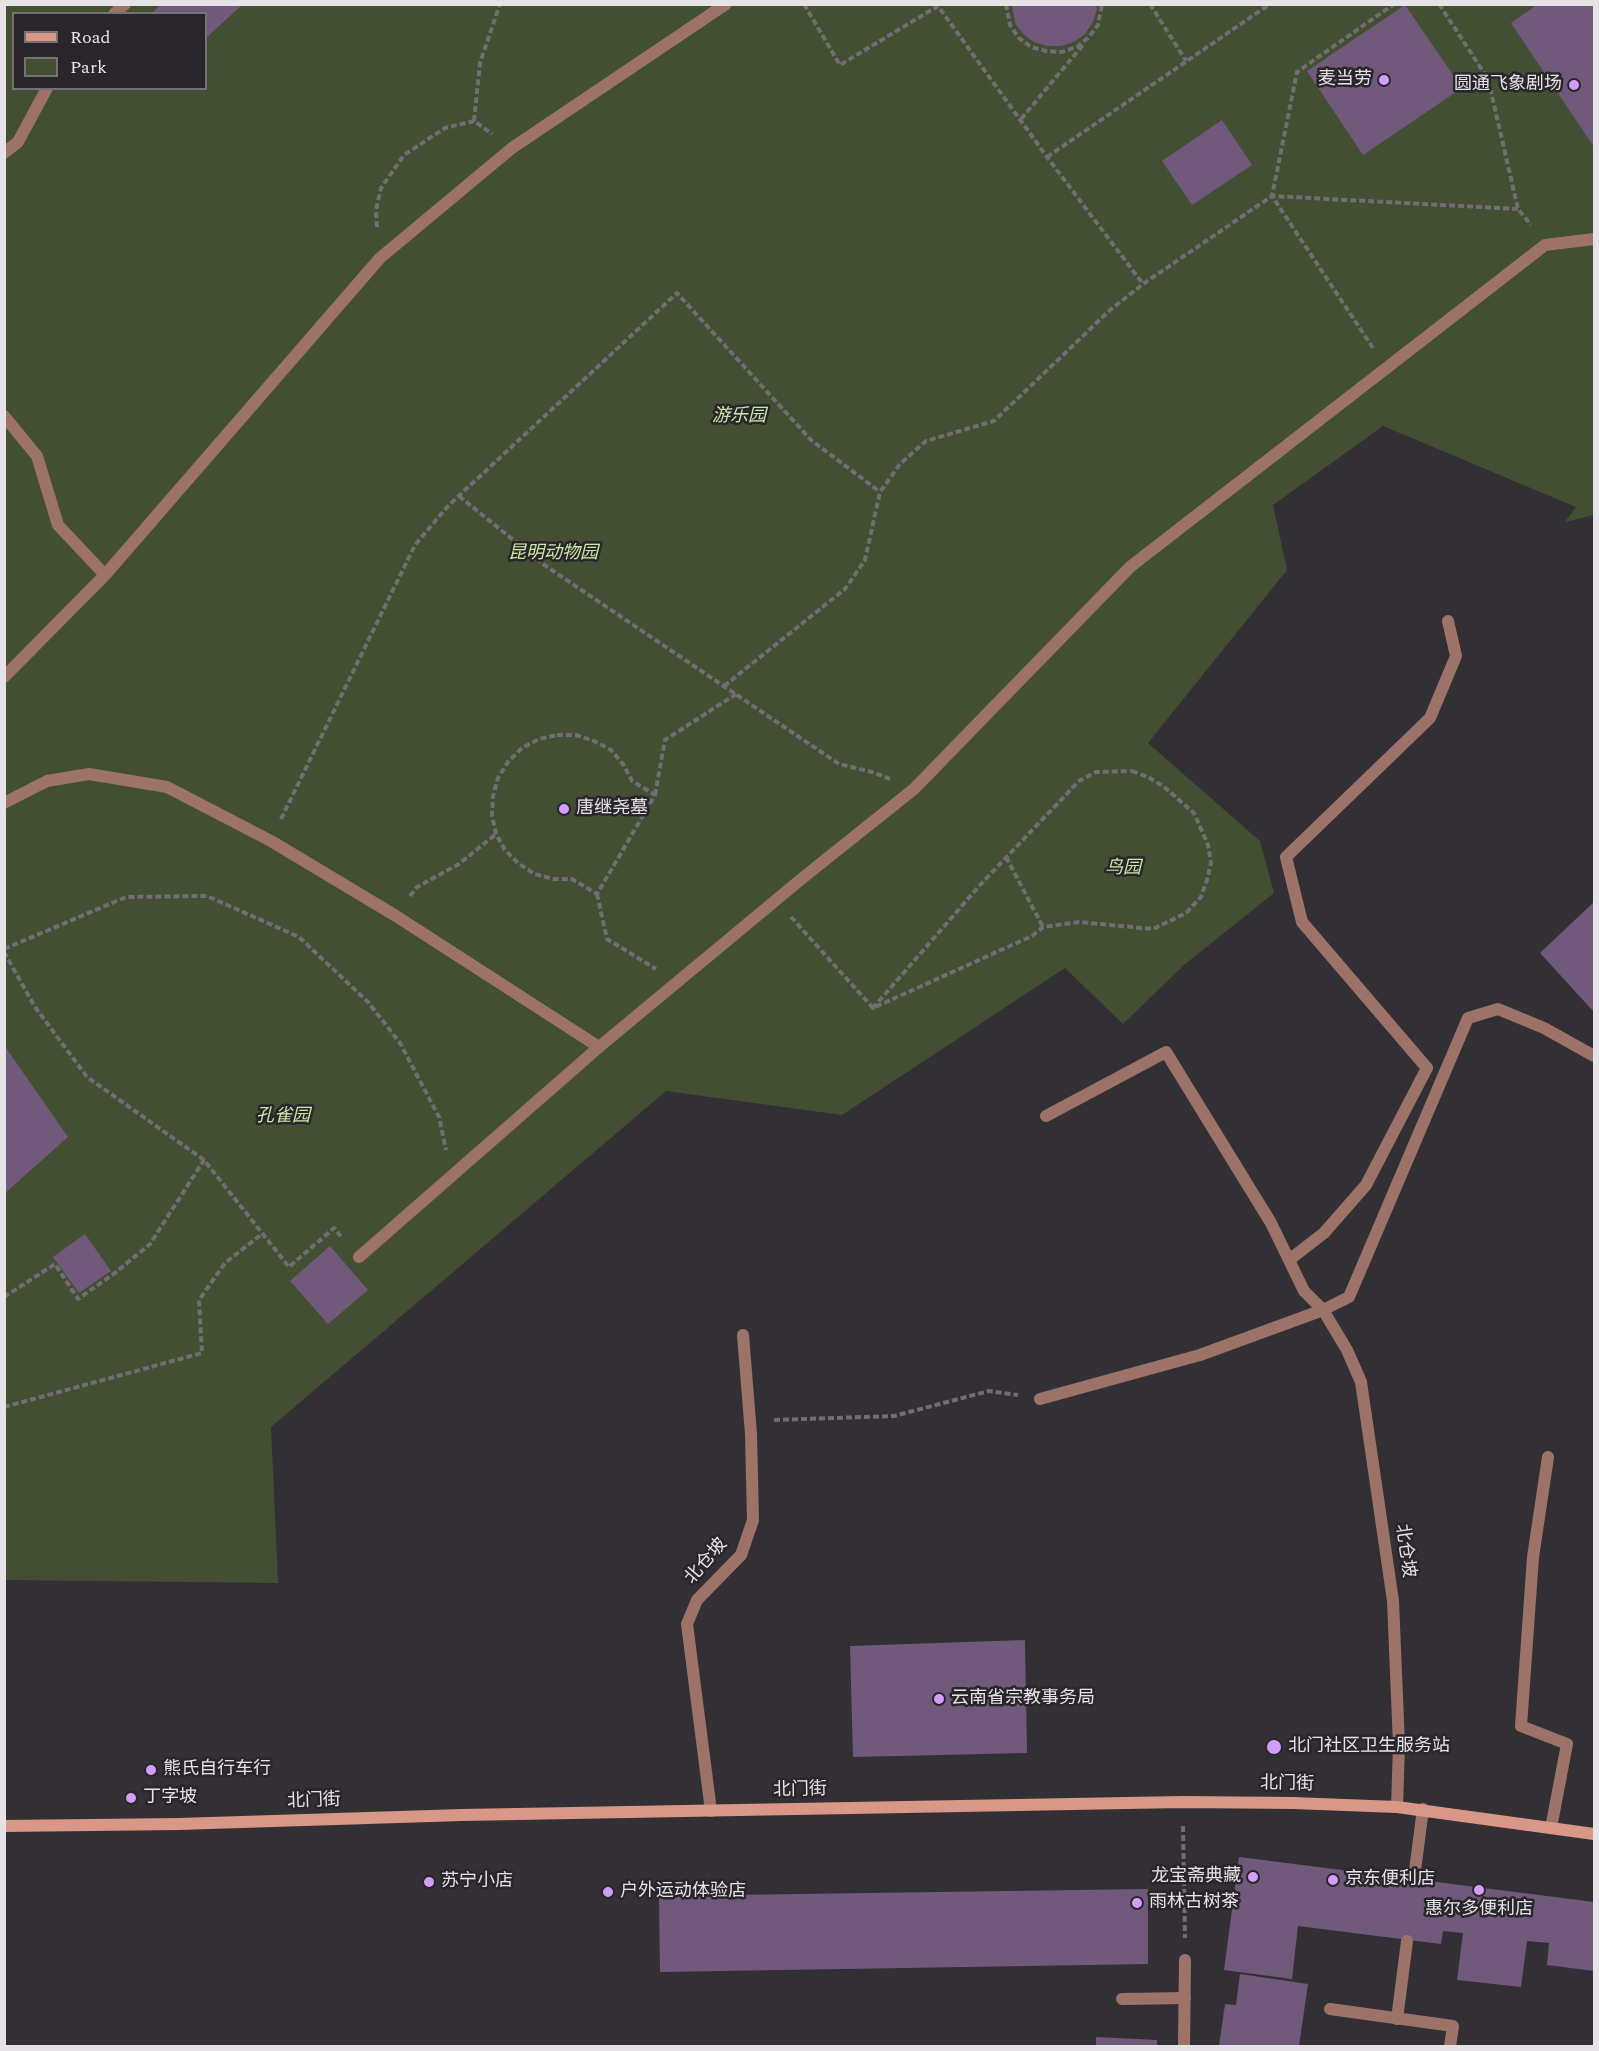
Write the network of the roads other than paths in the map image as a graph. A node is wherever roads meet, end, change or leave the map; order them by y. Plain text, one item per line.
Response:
1 (726, 4) edge
2 (46, 90) edge
3 (4, 153) edge
4 (1594, 239) edge
5 (4, 416) edge
6 (105, 575) junction
7 (1448, 621) dead end
8 (4, 677) edge
9 (4, 802) edge
10 (599, 1047) junction
11 (1594, 1056) edge
12 (1046, 1116) dead end
13 (359, 1257) road end
14 (1289, 1260) junction
15 (1323, 1310) junction
16 (742, 1335) dead end
17 (1040, 1399) road end
18 (1548, 1457) dead end
19 (1397, 1807) junction
20 (1423, 1809) junction
21 (711, 1811) junction
22 (4, 1826) edge
23 (1551, 1828) junction
24 (1594, 1834) edge
25 (1414, 1878) dead end
26 (1407, 1941) dead end
27 (1185, 1960) road end
28 (1185, 1998) junction
29 (1122, 1999) dead end
30 (1330, 2009) dead end
31 (1397, 2019) junction
32 (1184, 2046) edge
33 (1450, 2046) edge

1 - 6 street
2 - 3 street
4 - 10 street
5 - 6 street
6 - 8 street
7 - 14 street
9 - 10 street
10 - 13 street
11 - 15 street
12 - 14 street, 北仓坡
14 - 15 street, 北仓坡
15 - 17 street
15 - 19 street, 北仓坡
16 - 21 street, 北仓坡
18 - 23 street
19 - 20 street, 北门街
19 - 21 street, 北门街
20 - 23 street, 北门街
20 - 25 street
21 - 22 street, 北门街
23 - 24 street, 北门街
26 - 31 street
27 - 28 street
28 - 29 street
28 - 32 street
30 - 31 street
31 - 33 street

